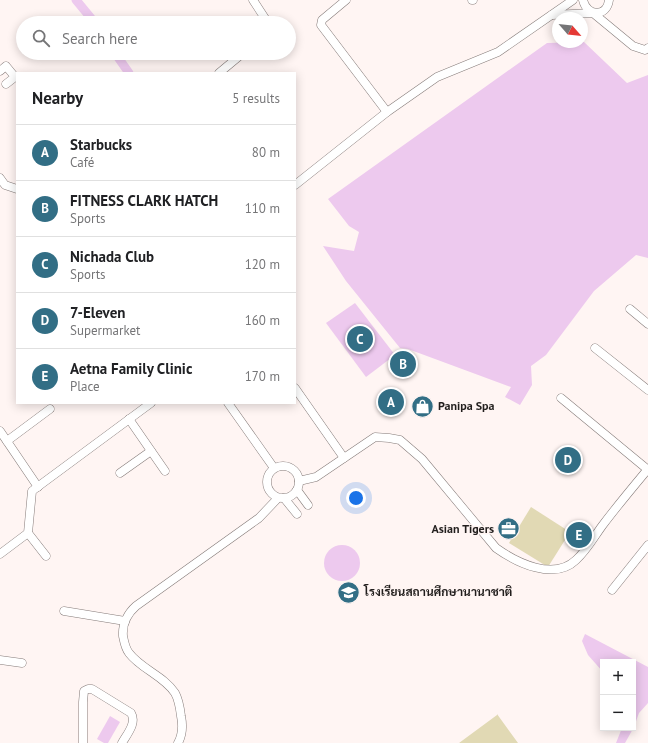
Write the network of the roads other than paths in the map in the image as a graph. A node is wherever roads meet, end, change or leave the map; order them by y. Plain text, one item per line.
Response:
1 (253, 0) edge
2 (346, 0) edge
3 (573, 0) edge
4 (583, 0) edge
5 (608, 4) edge
6 (593, 13) junction
7 (551, 15) junction
8 (263, 16) edge
9 (610, 26) junction
10 (648, 48) edge
11 (235, 60) edge
12 (0, 71) edge
13 (220, 72) edge
14 (6, 84) dead end
15 (387, 112) junction
16 (0, 178) edge
17 (296, 184) edge
18 (16, 189) edge
19 (630, 309) dead end
20 (648, 324) edge
21 (595, 348) dead end
22 (296, 389) edge
23 (648, 390) edge
24 (561, 398) dead end
25 (229, 404) edge
26 (146, 405) edge
27 (50, 409) dead end
28 (129, 419) junction
29 (0, 432) edge
30 (7, 441) junction
31 (152, 451) junction
32 (344, 458) junction
33 (274, 468) junction
34 (165, 471) dead end
35 (647, 471) edge
36 (120, 473) dead end
37 (38, 486) junction
38 (298, 486) junction
39 (281, 498) junction
40 (308, 505) dead end
41 (296, 514) dead end
42 (28, 534) junction
43 (648, 545) edge
44 (0, 554) edge
45 (46, 556) dead end
46 (612, 590) dead end
47 (64, 611) dead end
48 (125, 621) junction
49 (0, 660) edge
50 (22, 663) dead end
51 (83, 743) edge
52 (122, 743) edge
53 (178, 743) edge

1 - 8 street
2 - 15 street
3 - 7 street
4 - 6 street
5 - 6 street
5 - 9 street
6 - 7 street
6 - 9 street
7 - 15 street
9 - 10 street
11 - 13 street
12 - 14 street
15 - 17 street
16 - 18 street
19 - 20 street
21 - 23 street
22 - 32 street
24 - 35 street
25 - 33 street
26 - 28 street
27 - 30 street
28 - 31 street
28 - 37 street
29 - 30 street
30 - 37 street
31 - 34 street
31 - 36 street
32 - 35 street
32 - 38 street
33 - 38 street
33 - 39 street
37 - 42 street
38 - 39 street
38 - 40 street
39 - 41 street
39 - 48 street
42 - 44 street
42 - 45 street
43 - 46 street
47 - 48 street
48 - 53 street
49 - 50 street
51 - 52 street

